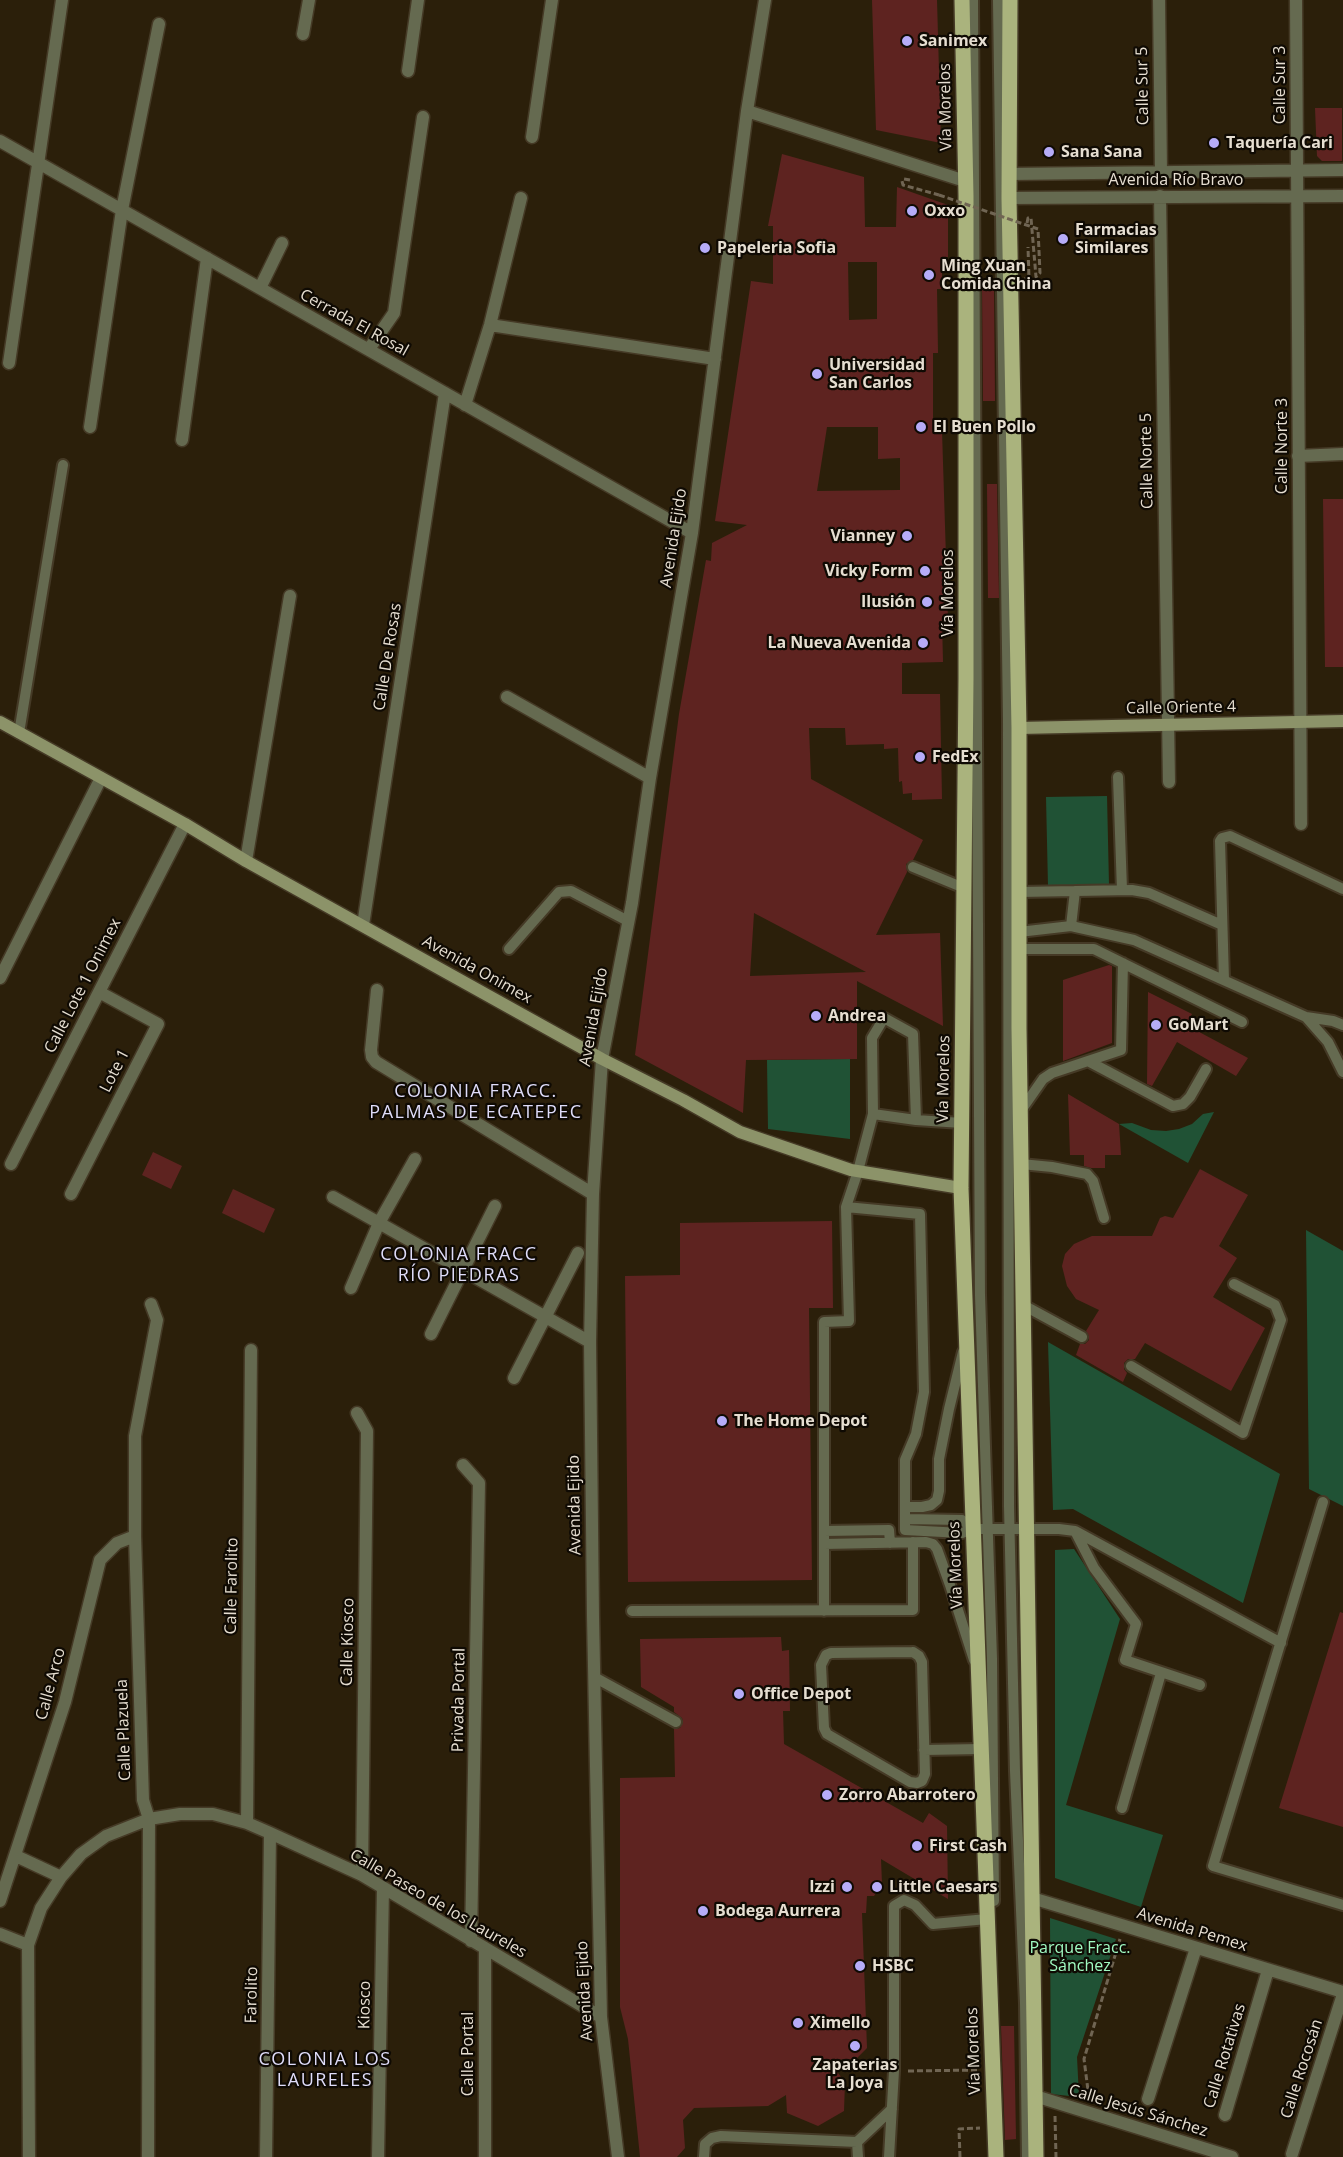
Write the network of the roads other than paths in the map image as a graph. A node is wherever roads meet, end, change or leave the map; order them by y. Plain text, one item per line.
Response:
1 (62, 0) edge
2 (309, 0) edge
3 (418, 0) edge
4 (552, 0) edge
5 (962, 0) edge
6 (973, 0) edge
7 (999, 0) edge
8 (1010, 0) edge
9 (1159, 0) edge
10 (1296, 0) edge
11 (763, 1) edge
12 (159, 24) dead end
13 (303, 34) dead end
14 (408, 71) dead end
15 (747, 111) junction
16 (423, 117) dead end
17 (532, 137) dead end
18 (0, 141) edge
19 (37, 163) junction
20 (1297, 170) junction
21 (1343, 170) edge
22 (1161, 172) junction
23 (1009, 174) junction
24 (965, 181) junction
25 (1160, 196) junction
26 (1297, 196) junction
27 (1343, 196) edge
28 (521, 198) dead end
29 (1009, 198) junction
30 (122, 210) junction
31 (282, 243) dead end
32 (207, 258) junction
33 (260, 288) junction
34 (490, 325) junction
35 (369, 349) junction
36 (715, 359) junction
37 (9, 363) dead end
38 (445, 393) junction
39 (465, 405) junction
40 (90, 427) dead end
41 (182, 440) dead end
42 (1343, 454) edge
43 (1298, 456) junction
44 (63, 465) dead end
45 (693, 533) junction
46 (290, 596) dead end
47 (507, 697) dead end
48 (1343, 721) edge
49 (0, 722) edge
50 (1300, 722) junction
51 (1167, 725) junction
52 (1019, 728) junction
53 (19, 733) junction
54 (1118, 777) dead end
55 (101, 778) junction
56 (650, 778) junction
57 (1169, 782) dead end
58 (185, 824) junction
59 (1301, 824) dead end
60 (246, 861) junction
61 (913, 867) dead end
62 (964, 888) junction
63 (1343, 889) edge
64 (1122, 890) junction
65 (1075, 891) junction
66 (1019, 892) junction
67 (628, 921) junction
68 (363, 925) junction
69 (1222, 925) junction
70 (1071, 926) junction
71 (1019, 932) junction
72 (509, 949) dead end
73 (1019, 949) junction
74 (1123, 963) junction
75 (2, 971) edge
76 (1224, 980) junction
77 (377, 990) dead end
78 (99, 992) junction
79 (1306, 1017) junction
80 (1242, 1022) dead end
81 (1343, 1025) edge
82 (602, 1059) junction
83 (1088, 1061) junction
84 (1342, 1068) edge
85 (1206, 1069) dead end
86 (1020, 1113) junction
87 (873, 1114) junction
88 (916, 1120) junction
89 (962, 1123) junction
90 (415, 1159) dead end
91 (11, 1164) dead end
92 (1021, 1164) junction
93 (858, 1171) junction
94 (961, 1188) junction
95 (71, 1194) dead end
96 (593, 1194) junction
97 (333, 1197) dead end
98 (495, 1206) dead end
99 (846, 1207) junction
100 (1104, 1218) dead end
101 (380, 1223) junction
102 (578, 1252) dead end
103 (463, 1269) junction
104 (1234, 1284) dead end
105 (351, 1288) dead end
106 (151, 1304) dead end
107 (1023, 1305) junction
108 (546, 1315) junction
109 (431, 1334) dead end
110 (1082, 1337) dead end
111 (966, 1341) junction
112 (590, 1342) junction
113 (251, 1350) dead end
114 (1131, 1366) dead end
115 (514, 1378) dead end
116 (357, 1413) dead end
117 (463, 1465) dead end
118 (1323, 1502) dead end
119 (904, 1507) junction
120 (980, 1529) junction
121 (1010, 1529) junction
122 (1027, 1529) junction
123 (824, 1531) junction
124 (1075, 1531) junction
125 (135, 1536) junction
126 (913, 1542) junction
127 (890, 1543) junction
128 (824, 1544) junction
129 (632, 1611) dead end
130 (824, 1611) junction
131 (1281, 1643) junction
132 (1161, 1672) junction
133 (978, 1675) junction
134 (594, 1677) junction
135 (1200, 1685) dead end
136 (676, 1722) dead end
137 (981, 1749) junction
138 (924, 1750) junction
139 (1122, 1808) dead end
140 (149, 1819) junction
141 (247, 1823) junction
142 (270, 1833) junction
143 (16, 1856) junction
144 (362, 1875) junction
145 (61, 1877) junction
146 (383, 1889) junction
147 (1032, 1898) junction
148 (0, 1901) edge
149 (1343, 1905) edge
150 (987, 1919) junction
151 (0, 1935) edge
152 (471, 1941) junction
153 (28, 1945) junction
154 (1196, 1948) junction
155 (485, 1950) junction
156 (1268, 1970) junction
157 (1343, 1993) edge
158 (601, 2017) junction
159 (1035, 2096) junction
160 (1148, 2099) dead end
161 (892, 2109) junction
162 (1225, 2115) dead end
163 (857, 2142) junction
164 (1293, 2154) dead end
165 (29, 2157) edge
166 (148, 2157) edge
167 (266, 2157) edge
168 (378, 2157) edge
169 (485, 2157) edge
170 (618, 2157) edge
171 (704, 2157) edge
172 (858, 2157) edge
173 (889, 2157) edge
174 (996, 2157) edge
175 (1001, 2157) edge
176 (1027, 2157) edge
177 (1036, 2157) edge
178 (1232, 2157) edge

1 - 19 street
2 - 13 street
3 - 14 street
4 - 17 street
5 - 24 main road, Vía Morelos
6 - 120 lane
7 - 121 lane
8 - 23 main road
9 - 22 street, Calle Sur 5
10 - 20 street, Calle Sur 3
11 - 15 street, Avenida Ejido
12 - 30 street
15 - 24 street
15 - 36 street, Avenida Ejido
16 - 35 street
18 - 19 street, Cerrada El Rosal
19 - 30 street, Cerrada El Rosal
19 - 37 street
20 - 21 street, Avenida Río Bravo
20 - 22 street, Avenida Río Bravo
20 - 26 street, Calle Norte 3
22 - 23 street, Avenida Río Bravo
23 - 29 main road
24 - 62 main road, Vía Morelos
25 - 26 street, Avenida Río Bravo
25 - 29 street, Avenida Río Bravo
25 - 51 street, Calle Norte 5
26 - 27 street, Avenida Río Bravo
26 - 43 street, Calle Norte 3
28 - 34 street
29 - 52 main road
30 - 32 street, Cerrada El Rosal
30 - 40 street
31 - 33 street
32 - 33 street, Cerrada El Rosal
32 - 41 street
33 - 35 street, Cerrada El Rosal
34 - 36 street
34 - 39 street
35 - 38 street, Cerrada El Rosal
36 - 45 street, Avenida Ejido
38 - 39 street, Cerrada El Rosal
38 - 68 street, Calle De Rosas
39 - 45 street, Cerrada El Rosal
42 - 43 street
43 - 50 street, Calle Norte 3
44 - 53 lane
45 - 56 street, Avenida Ejido
46 - 60 street
47 - 56 street
48 - 50 street, Calle Oriente 4
49 - 53 street, Avenida Onimex
50 - 51 street, Calle Oriente 4
50 - 59 street, Calle Norte 3
51 - 52 street, Calle Oriente 4
51 - 57 street, Calle Norte 5
52 - 66 main road
53 - 55 street, Avenida Onimex
54 - 64 lane
55 - 58 street, Avenida Onimex
55 - 75 street
56 - 67 street, Avenida Ejido
58 - 60 street, Avenida Onimex
58 - 78 street, Calle Lote 1 Onimex
60 - 68 street, Avenida Onimex
61 - 62 lane
62 - 89 main road, Vía Morelos
63 - 69 lane
64 - 65 lane
64 - 69 lane
65 - 66 lane
65 - 70 lane
66 - 71 main road
67 - 72 lane
67 - 82 street, Avenida Ejido
68 - 82 street, Avenida Onimex
69 - 76 lane
70 - 71 lane
70 - 76 lane
71 - 73 main road
73 - 74 lane
73 - 86 main road
74 - 80 lane
74 - 83 lane
76 - 79 lane
77 - 96 street
78 - 91 street, Calle Lote 1 Onimex
78 - 95 street, Lote 1
79 - 81 lane
79 - 84 lane
82 - 93 street, Avenida Onimex
82 - 96 street, Avenida Ejido
83 - 85 lane
83 - 86 lane
86 - 92 main road
87 - 88 lane
87 - 88 lane
87 - 93 lane
88 - 89 lane
89 - 94 main road, Vía Morelos
90 - 101 street
92 - 100 lane
92 - 107 main road
93 - 94 street, Avenida Onimex
93 - 99 lane
94 - 111 main road, Vía Morelos
96 - 112 street, Avenida Ejido
97 - 101 street
98 - 103 street
99 - 119 lane
99 - 123 lane
101 - 103 street
101 - 105 street
102 - 108 street
103 - 108 street
103 - 109 street
104 - 114 lane
106 - 125 street, Calle Plazuela
107 - 110 lane
107 - 122 main road
108 - 112 street
108 - 115 street
111 - 119 lane
111 - 120 main road, Vía Morelos
112 - 134 street, Avenida Ejido
113 - 141 street, Calle Farolito
116 - 144 street, Calle Kiosco
117 - 152 street, Privada Portal
118 - 131 lane
119 - 120 lane
120 - 121 lane
120 - 133 main road, Vía Morelos
120 - 175 lane
121 - 122 lane
121 - 176 lane
122 - 124 lane
122 - 147 main road
123 - 127 lane
123 - 128 lane
124 - 131 lane
124 - 132 lane
125 - 140 street, Calle Plazuela
125 - 143 street, Calle Arco
126 - 127 lane
126 - 130 lane
126 - 133 lane
127 - 128 lane
128 - 130 lane
129 - 130 lane
131 - 149 lane
132 - 135 lane
132 - 139 lane
133 - 137 main road, Vía Morelos
134 - 136 lane
134 - 158 street, Avenida Ejido
137 - 138 lane
137 - 150 main road, Vía Morelos
138 - 138 lane
140 - 141 street, Calle Paseo de los Laureles
140 - 145 street, Calle Paseo de los Laureles
140 - 166 street, Calle Plazuela
141 - 142 street, Calle Paseo de los Laureles
142 - 144 street, Calle Paseo de los Laureles
142 - 167 street, Farolito
143 - 145 street
143 - 148 street, Calle Arco
144 - 146 street, Calle Paseo de los Laureles
145 - 153 street, Calle Paseo de los Laureles
146 - 152 street, Calle Paseo de los Laureles
146 - 168 street, Kiosco
147 - 154 street, Avenida Pemex
147 - 159 main road
150 - 161 lane
150 - 174 main road, Vía Morelos
151 - 153 street
152 - 155 street, Calle Paseo de los Laureles
153 - 165 street, Calle Paseo de los Laureles
154 - 156 street, Avenida Pemex
154 - 160 street
155 - 158 street, Calle Paseo de los Laureles
155 - 169 street, Calle Portal
156 - 157 street, Avenida Pemex
156 - 162 street, Calle Rotativas
157 - 164 street, Calle Rocosán
158 - 170 street, Avenida Ejido
159 - 177 main road
159 - 178 street, Calle Jesús Sánchez
161 - 163 lane
161 - 173 lane
163 - 171 lane
163 - 172 lane

